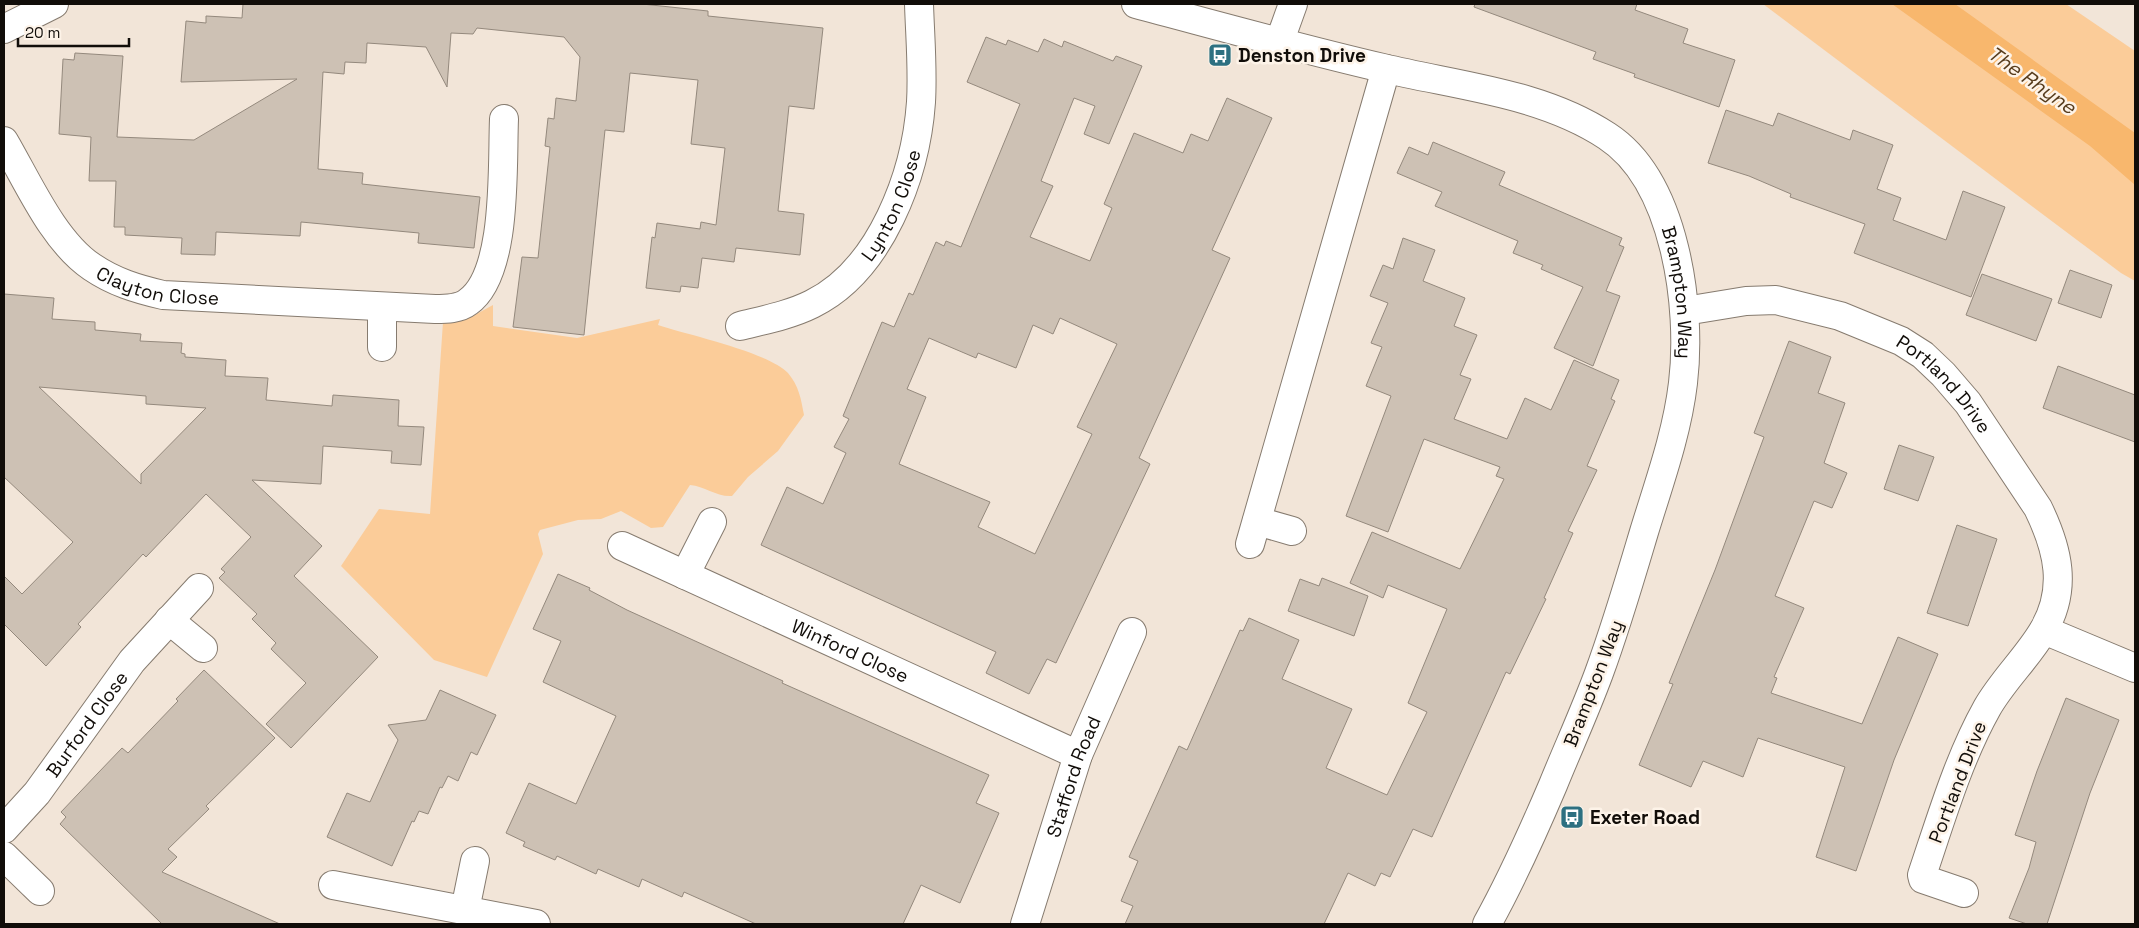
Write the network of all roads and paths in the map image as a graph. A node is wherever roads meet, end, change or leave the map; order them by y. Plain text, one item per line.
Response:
1 (54, 4) edge
2 (919, 4) edge
3 (1136, 4) edge
4 (1293, 4) edge
5 (4, 29) edge
6 (1279, 43) junction
7 (1386, 69) junction
8 (504, 119) dead end
9 (4, 141) edge
10 (382, 307) junction
11 (1685, 311) junction
12 (740, 326) dead end
13 (382, 347) dead end
14 (712, 522) dead end
15 (1292, 531) dead end
16 (622, 546) dead end
17 (685, 575) junction
18 (199, 588) dead end
19 (169, 620) junction
20 (2044, 630) junction
21 (1132, 632) dead end
22 (203, 648) dead end
23 (2135, 668) edge
24 (1078, 755) junction
25 (4, 830) edge
26 (4, 856) edge
27 (474, 862) dead end
28 (333, 884) dead end
29 (40, 891) dead end
30 (1964, 893) dead end
31 (465, 910) junction
32 (536, 924) edge
33 (1025, 924) edge
34 (1487, 924) edge

1 - 5 street
2 - 12 street, Lynton Close
3 - 6 street, Brampton Way
4 - 6 street
6 - 7 street, Brampton Way
7 - 11 street, Brampton Way
7 - 15 street
8 - 10 street, Clayton Close
9 - 10 street, Clayton Close
10 - 13 street
11 - 20 street, Portland Drive
11 - 34 street, Brampton Way
14 - 17 street
16 - 17 street, Winford Close
17 - 24 street, Winford Close
18 - 19 street, Burford Close
19 - 22 street
19 - 25 street, Burford Close
20 - 23 street
20 - 30 street, Portland Drive
21 - 24 street, Stafford Road
24 - 33 street, Stafford Road
26 - 29 street
27 - 31 street
28 - 31 street
31 - 32 street

